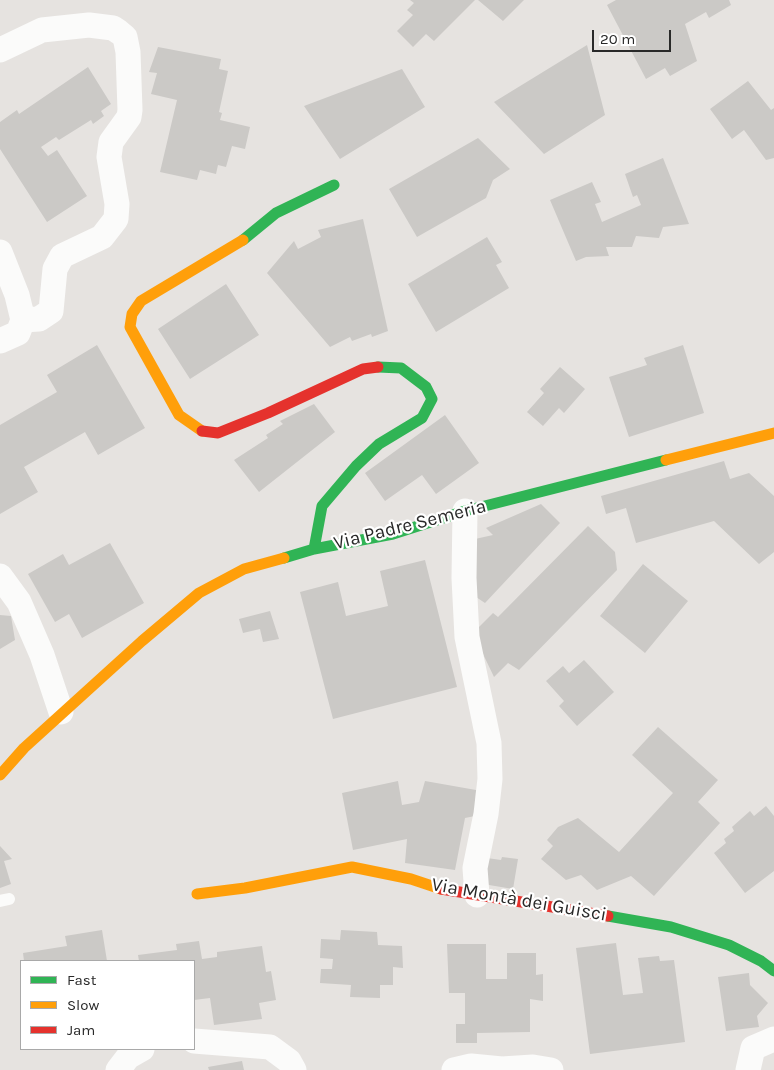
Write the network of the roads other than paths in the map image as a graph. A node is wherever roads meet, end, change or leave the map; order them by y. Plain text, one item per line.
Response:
1 (0, 50) edge
2 (334, 186) dead end
3 (0, 252) edge
4 (23, 320) junction
5 (0, 341) edge
6 (774, 433) edge
7 (465, 511) junction
8 (314, 549) junction
9 (0, 576) edge
10 (61, 712) junction
11 (0, 775) edge
12 (197, 894) dead end
13 (477, 895) junction
14 (774, 971) edge
15 (774, 1039) edge
16 (195, 1041) edge
17 (140, 1050) edge
18 (118, 1070) edge
19 (294, 1070) edge
20 (454, 1070) edge
21 (550, 1070) edge
22 (748, 1070) edge

1 - 4 street
2 - 8 street
3 - 4 street
4 - 5 street
6 - 7 street, Via Padre Semeria
7 - 8 street, Via Padre Semeria
7 - 13 street
8 - 10 street, Via Padre Semeria
9 - 10 street
10 - 11 street, Via Padre Semeria
12 - 13 street, Via Montà dei Guisci
13 - 14 street, Via Montà dei Guisci
15 - 22 street
16 - 19 street
17 - 18 street
20 - 21 street

